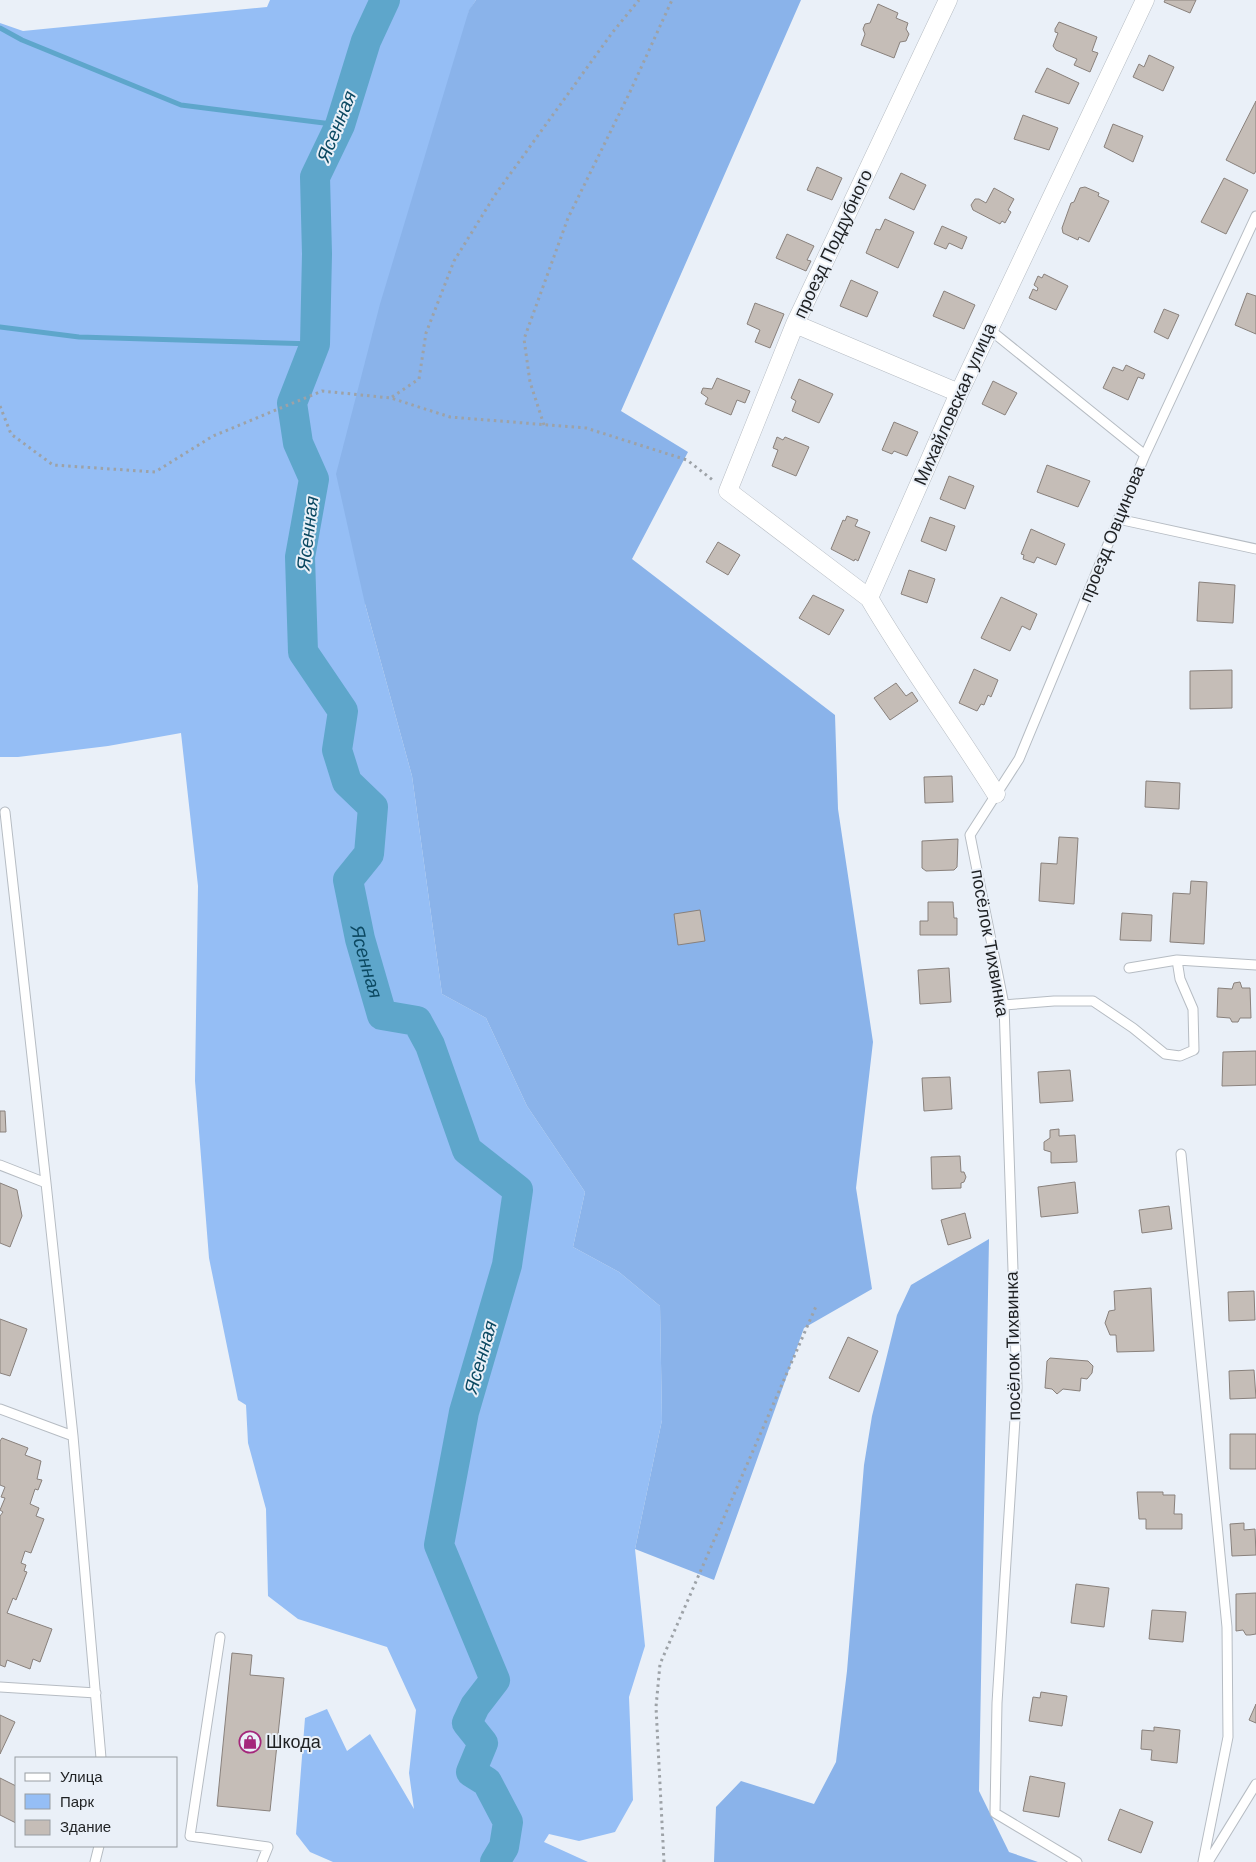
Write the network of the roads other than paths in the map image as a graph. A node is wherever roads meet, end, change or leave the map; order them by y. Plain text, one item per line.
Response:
1 (948, 0) edge
2 (1145, 0) edge
3 (1256, 216) edge
4 (795, 324) junction
5 (989, 329) junction
6 (958, 393) junction
7 (1145, 455) junction
8 (1118, 519) junction
9 (1256, 549) edge
10 (869, 598) junction
11 (996, 794) junction
12 (4, 812) dead end
13 (1177, 960) junction
14 (1256, 965) edge
15 (1129, 968) dead end
16 (1004, 1005) junction
17 (1181, 1154) dead end
18 (0, 1165) edge
19 (46, 1183) junction
20 (0, 1409) edge
21 (73, 1436) junction
22 (220, 1636) dead end
23 (0, 1687) edge
24 (96, 1693) junction
25 (101, 1757) edge
26 (1256, 1784) edge
27 (99, 1847) edge
28 (95, 1862) edge
29 (262, 1862) edge
30 (1078, 1862) edge
31 (1203, 1862) edge
32 (1208, 1862) edge

1 - 4 street, проезд Поддубного
2 - 5 street, Михайловская улица
3 - 7 lane
4 - 6 street
4 - 10 street, проезд Поддубного
5 - 6 street, Михайловская улица
5 - 7 lane, проезд Овцинова
6 - 10 street, Михайловская улица
7 - 8 lane, проезд Овцинова
8 - 9 lane
8 - 11 lane, проезд Овцинова
10 - 11 street
11 - 16 lane, посёлок Тихвинка
12 - 19 lane
13 - 14 lane
13 - 15 lane
13 - 16 lane
16 - 30 lane, посёлок Тихвинка
17 - 31 lane
18 - 19 lane
19 - 21 lane
20 - 21 lane
21 - 24 lane
22 - 29 lane
23 - 24 lane
24 - 25 lane
26 - 32 lane
27 - 28 lane

